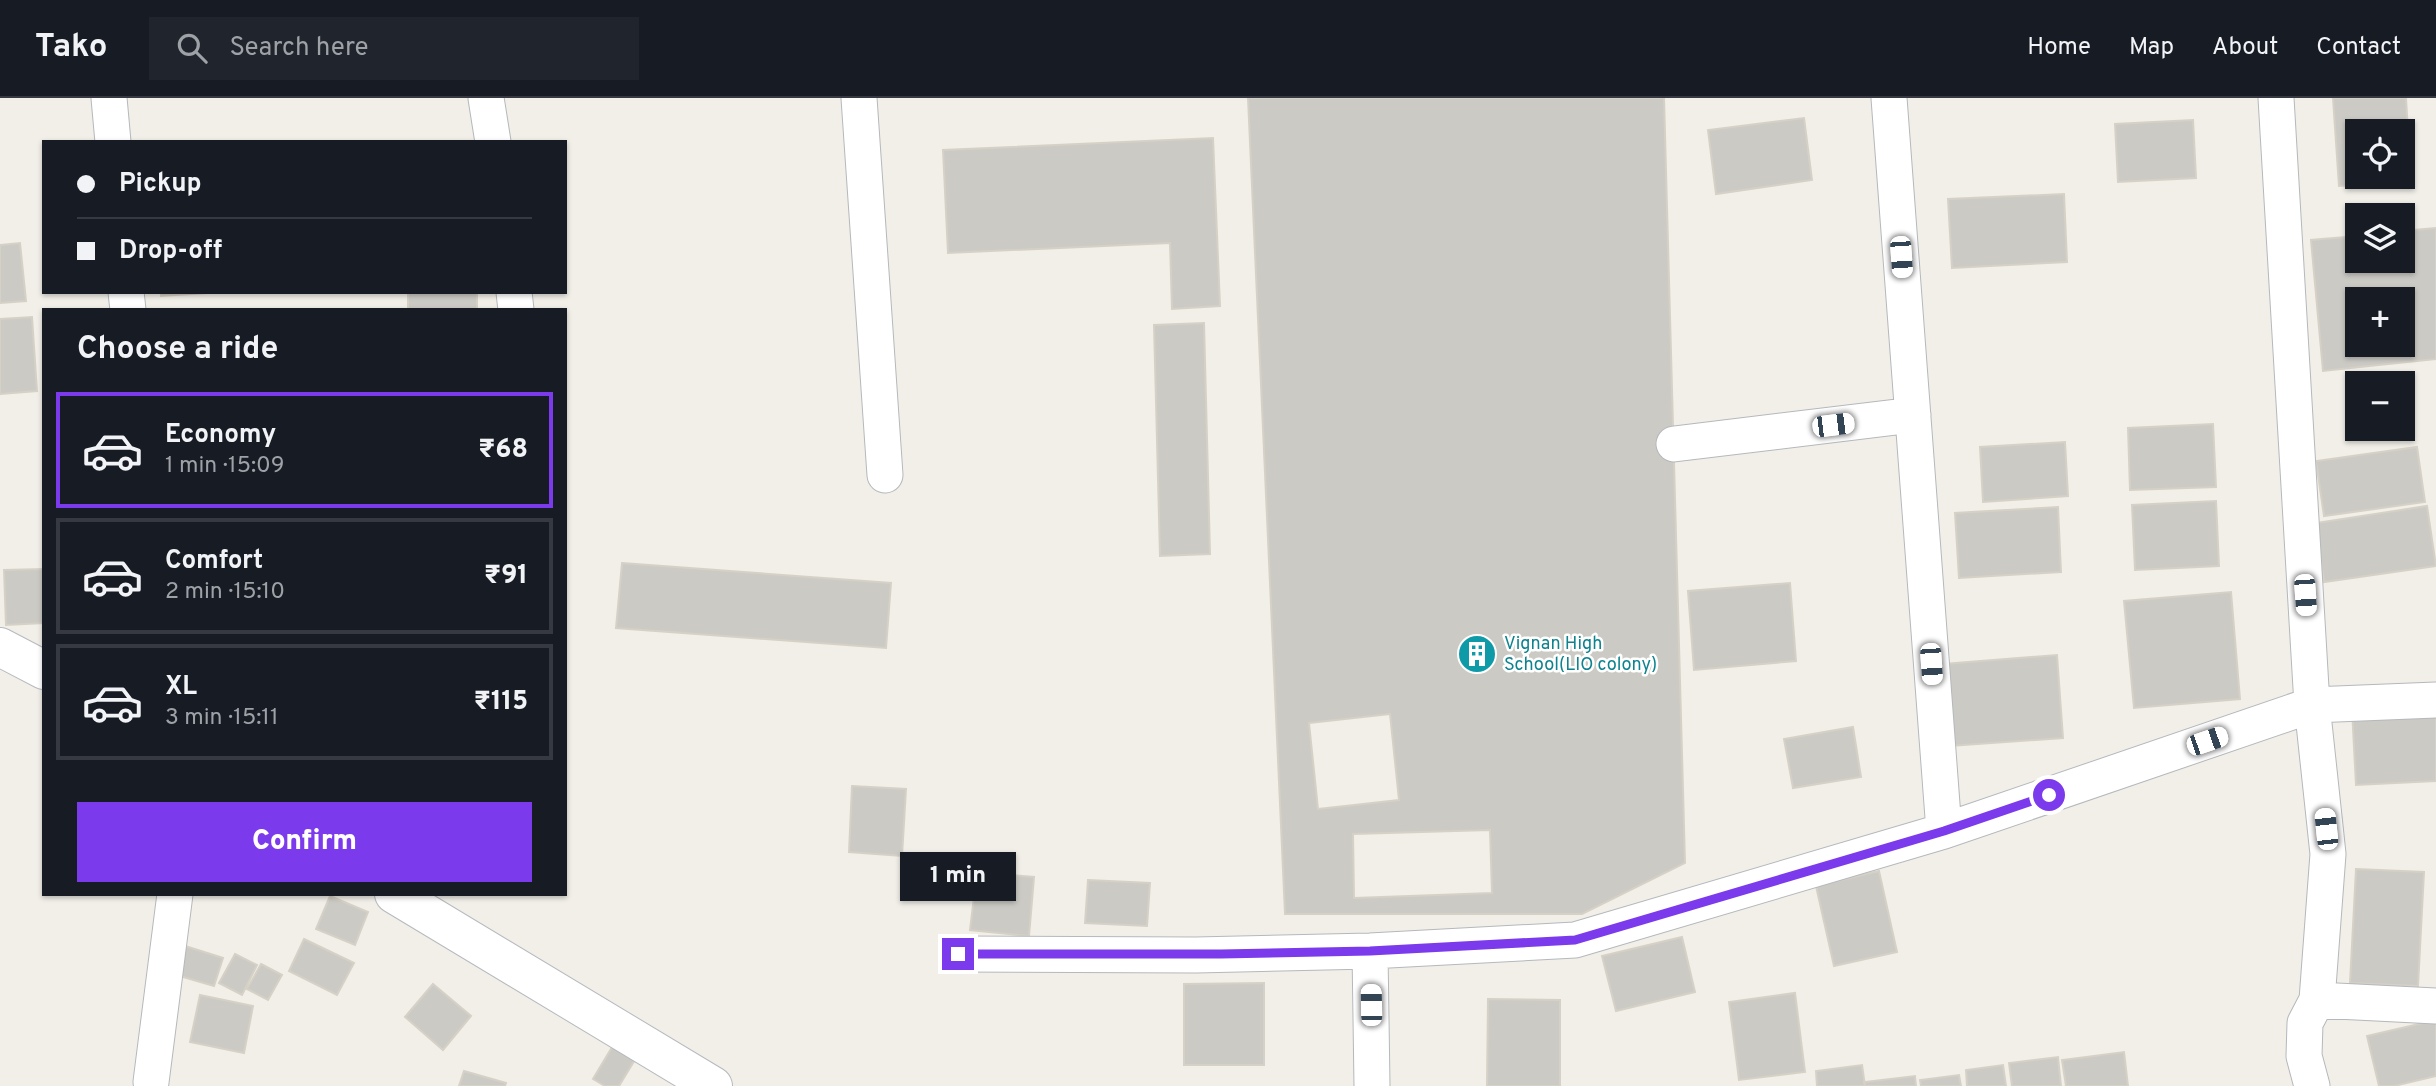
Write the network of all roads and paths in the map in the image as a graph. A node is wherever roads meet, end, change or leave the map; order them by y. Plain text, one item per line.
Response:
1 (109, 98) edge
2 (486, 98) edge
3 (859, 98) edge
4 (1889, 98) edge
5 (2276, 98) edge
6 (113, 140) edge
7 (492, 140) edge
8 (1913, 415) junction
9 (1674, 444) dead end
10 (885, 475) dead end
11 (0, 647) edge
12 (42, 669) edge
13 (2436, 700) edge
14 (2312, 705) junction
15 (1944, 831) junction
16 (175, 896) edge
17 (397, 896) edge
18 (1370, 951) junction
19 (958, 954) dead end
20 (2317, 1000) junction
21 (2436, 1006) edge
22 (151, 1082) dead end
23 (713, 1086) edge
24 (1372, 1086) edge
25 (2312, 1086) edge

1 - 6 street
2 - 7 street
3 - 10 street
4 - 8 street
5 - 14 street
8 - 9 street
8 - 15 street
11 - 12 street
13 - 14 street
14 - 15 street
14 - 20 street
15 - 18 street
16 - 22 street
17 - 23 street
18 - 19 street
18 - 24 street
20 - 21 street
20 - 25 street

